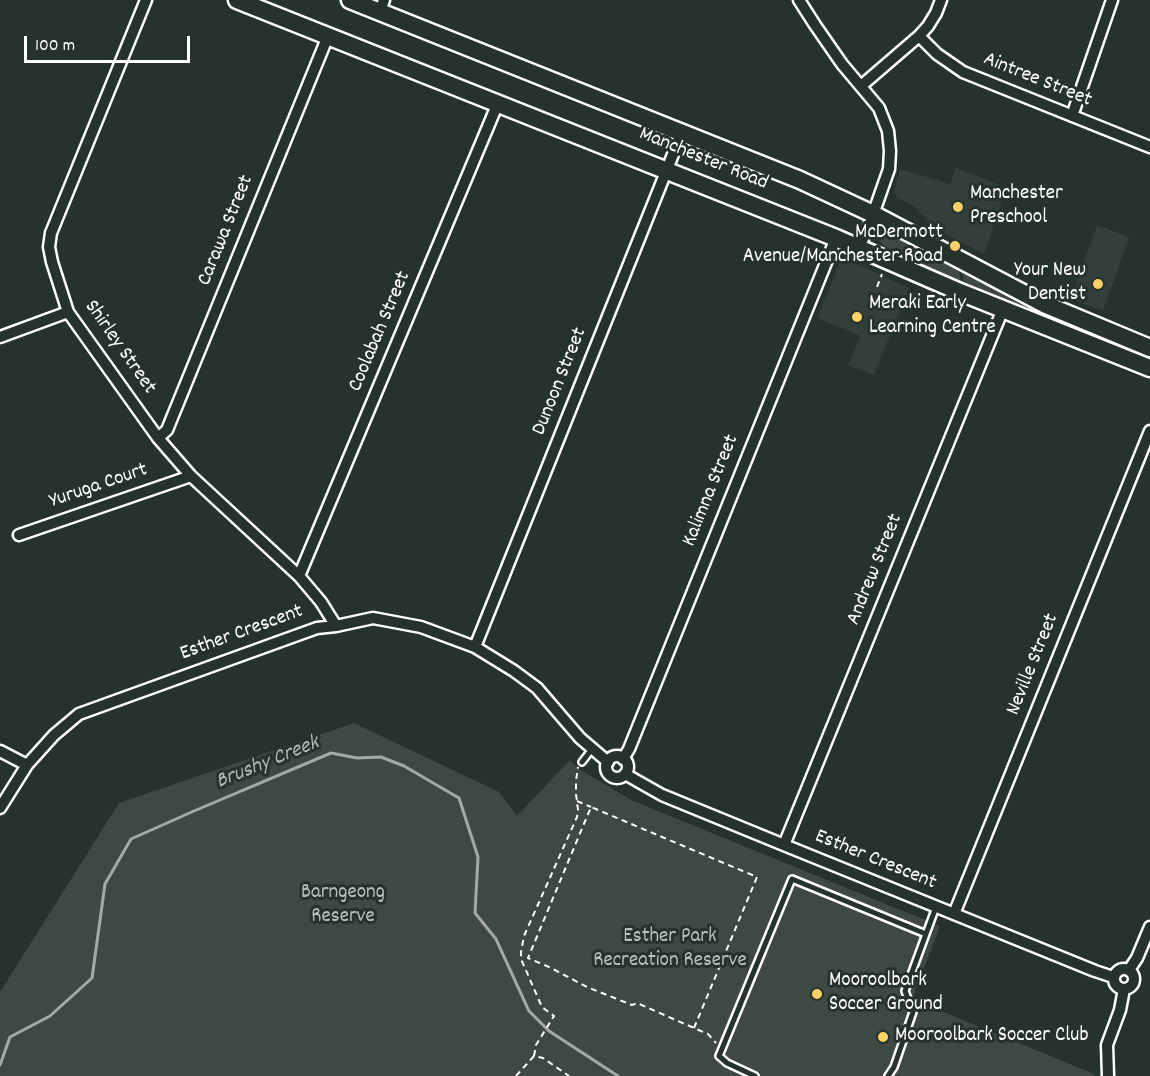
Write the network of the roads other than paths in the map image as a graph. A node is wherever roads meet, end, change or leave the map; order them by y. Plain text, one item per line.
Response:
1 (146, 0) edge
2 (237, 0) edge
3 (350, 0) edge
4 (799, 0) edge
5 (942, 0) edge
6 (1112, 0) edge
7 (382, 6) edge
8 (328, 36) junction
9 (920, 36) junction
10 (861, 86) junction
11 (498, 103) junction
12 (1072, 116) junction
13 (682, 132) junction
14 (1150, 147) edge
15 (667, 170) junction
16 (873, 214) junction
17 (836, 238) junction
18 (859, 248) junction
19 (1003, 309) junction
20 (68, 312) junction
21 (0, 336) edge
22 (1150, 348) edge
23 (1150, 368) edge
24 (1150, 431) edge
25 (158, 438) junction
26 (191, 476) junction
27 (19, 535) dead end
28 (299, 576) junction
29 (336, 626) junction
30 (475, 647) junction
31 (592, 749) junction
32 (0, 751) edge
33 (623, 759) junction
34 (582, 762) road end
35 (608, 762) junction
36 (27, 765) junction
37 (625, 774) junction
38 (0, 808) edge
39 (784, 845) junction
40 (936, 907) junction
41 (954, 914) junction
42 (1150, 927) edge
43 (926, 934) junction
44 (1148, 939) edge
45 (1129, 970) junction
46 (1113, 977) junction
47 (1124, 989) junction
48 (755, 1076) edge
49 (888, 1076) edge
50 (1108, 1076) edge

1 - 20 street, Shirley Street
2 - 8 main road, Manchester Road
3 - 7 main road, Manchester Road
4 - 10 street
5 - 9 street
6 - 12 street
7 - 13 main road, Manchester Road
8 - 11 main road, Manchester Road
8 - 25 street, Carawa Street
9 - 10 street
9 - 12 street, Aintree Street
10 - 16 street
11 - 15 main road, Manchester Road
11 - 28 street, Coolabah Street
12 - 14 street, Aintree Street
13 - 15 street, Dunoon Street
13 - 16 main road, Manchester Road
15 - 17 main road, Manchester Road
15 - 30 street, Dunoon Street
16 - 18 street
16 - 22 main road, Manchester Road
17 - 18 main road, Manchester Road
17 - 33 street, Kalimna Street
18 - 19 main road, Manchester Road
19 - 23 main road, Manchester Road
19 - 39 street, Andrew Street
20 - 21 street
20 - 25 street, Shirley Street
24 - 41 street, Neville Street
25 - 26 street, Shirley Street
26 - 27 street, Yuruga Court
26 - 28 street, Shirley Street
28 - 29 street, Shirley Street
29 - 30 street, Esther Crescent
29 - 36 street, Esther Crescent
30 - 31 street, Esther Crescent
31 - 34 lane
31 - 35 street, Esther Crescent
32 - 36 street
33 - 35 street
33 - 37 street
35 - 37 street
36 - 38 street, Esther Crescent
37 - 39 street, Esther Crescent
39 - 40 street, Esther Crescent
40 - 41 street, Esther Crescent
40 - 43 lane
41 - 46 street, Esther Crescent
42 - 44 street
43 - 48 lane
43 - 49 lane
44 - 45 street
45 - 46 street
45 - 47 street
46 - 47 street
47 - 50 street

